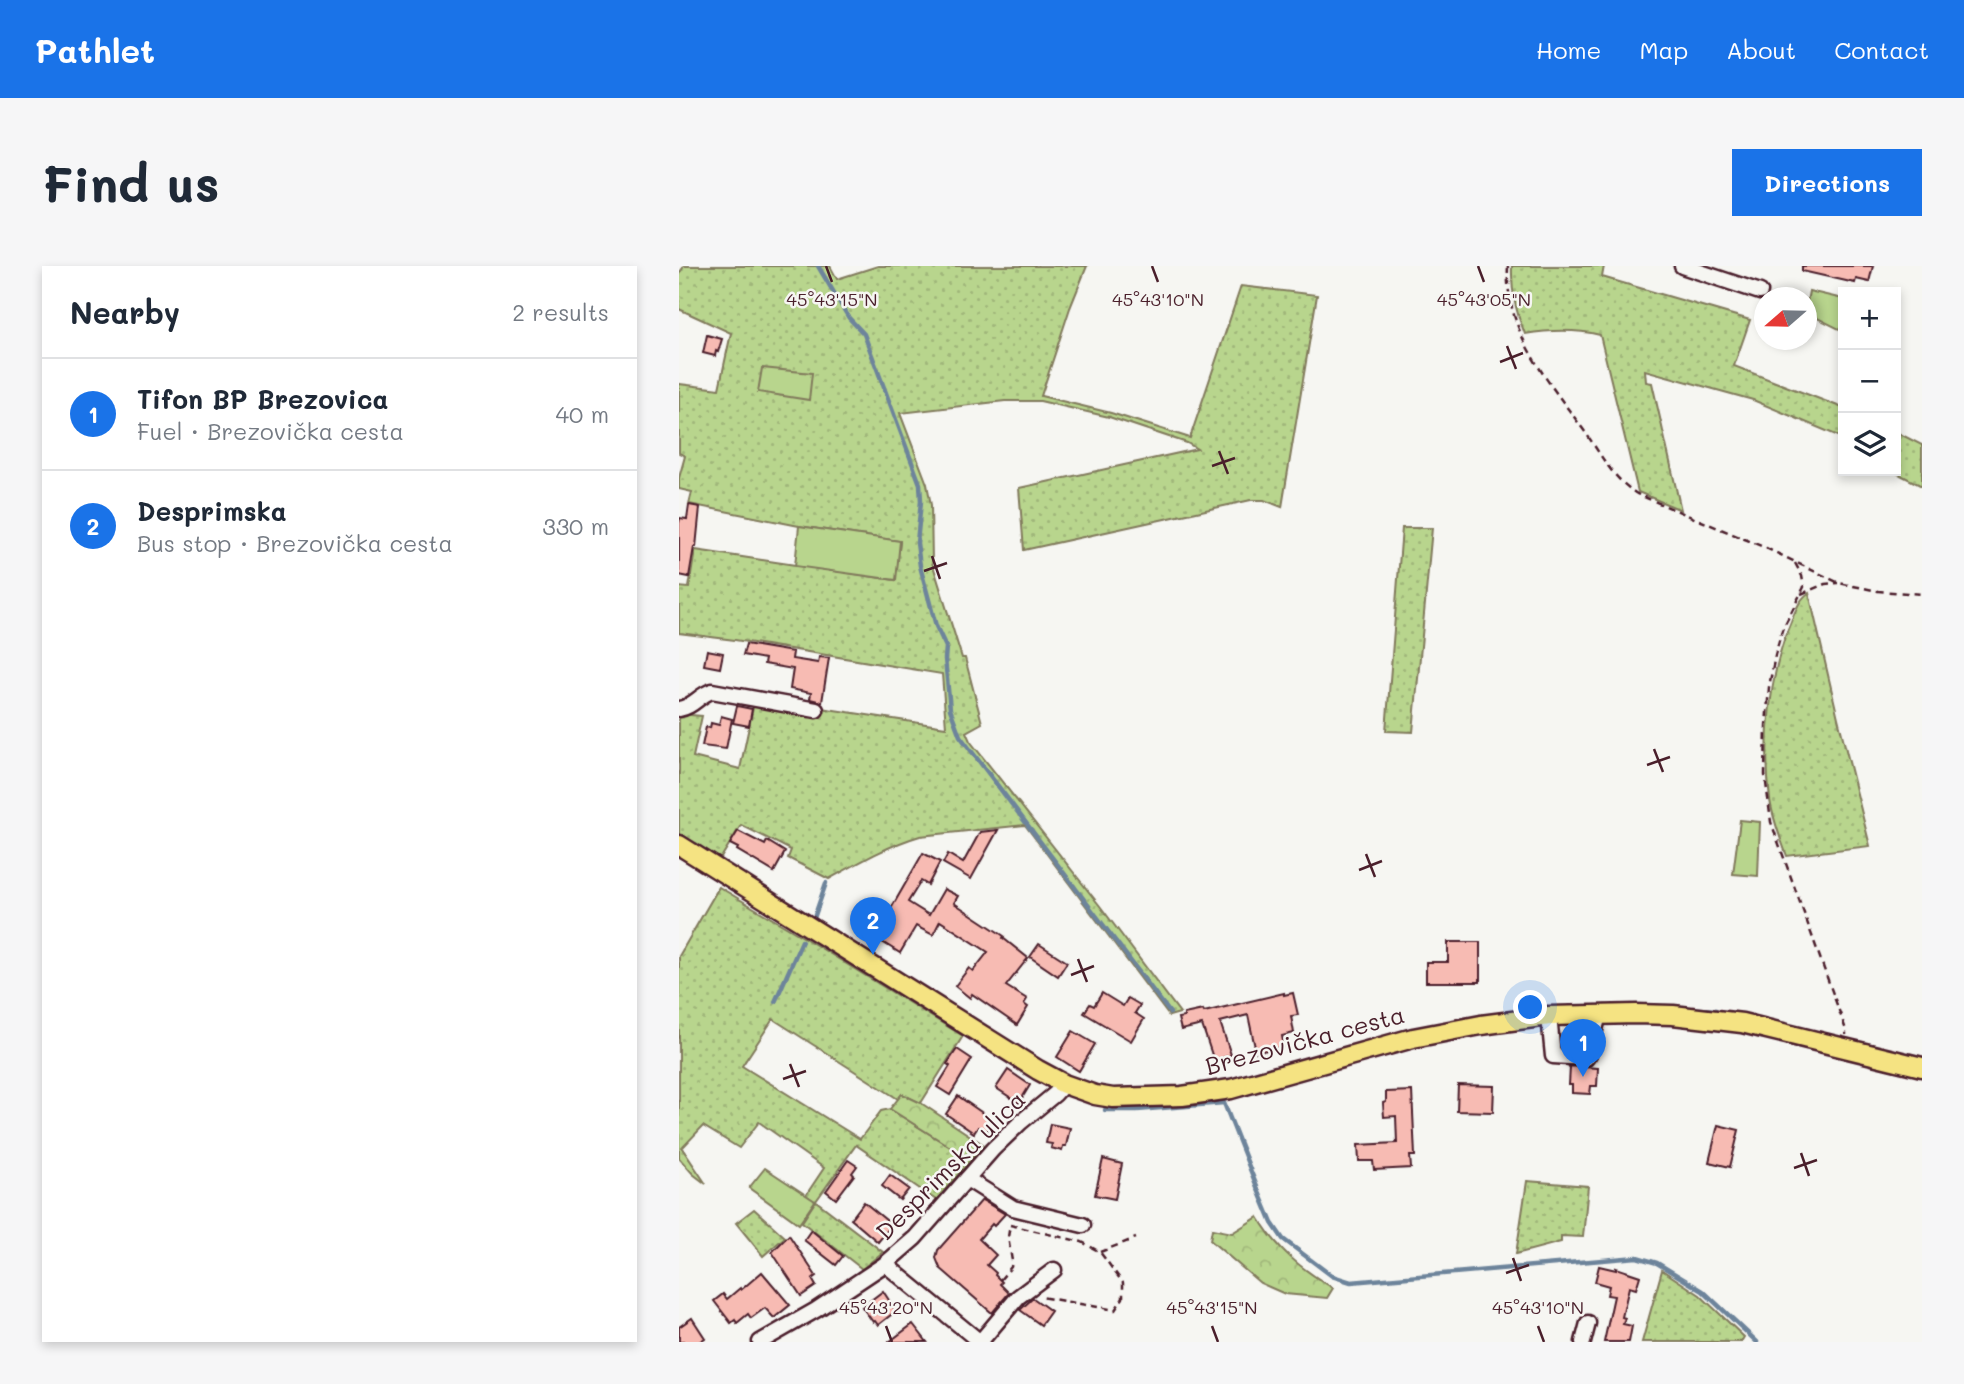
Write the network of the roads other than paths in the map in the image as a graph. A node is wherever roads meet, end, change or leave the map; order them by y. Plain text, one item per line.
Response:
1 (1682, 266) edge
2 (1754, 290) edge
3 (679, 709) edge
4 (815, 710) dead end
5 (679, 845) edge
6 (1599, 1014) junction
7 (1549, 1016) junction
8 (1922, 1067) edge
9 (1064, 1084) junction
10 (967, 1179) junction
11 (1083, 1225) dead end
12 (885, 1264) junction
13 (1054, 1270) dead end
14 (1588, 1323) dead end
15 (760, 1342) edge
16 (980, 1342) edge
17 (1583, 1342) edge

1 - 2 street
3 - 4 street
5 - 9 main road, Brezovička cesta
6 - 7 main road, Brezovička cesta
6 - 7 street
6 - 8 main road, Brezovička cesta
7 - 9 main road, Brezovička cesta
9 - 10 street, Desprimska ulica
10 - 11 street
10 - 12 street, Desprimska ulica
12 - 15 street, Desprimska ulica
12 - 16 street
13 - 16 street
14 - 17 street

